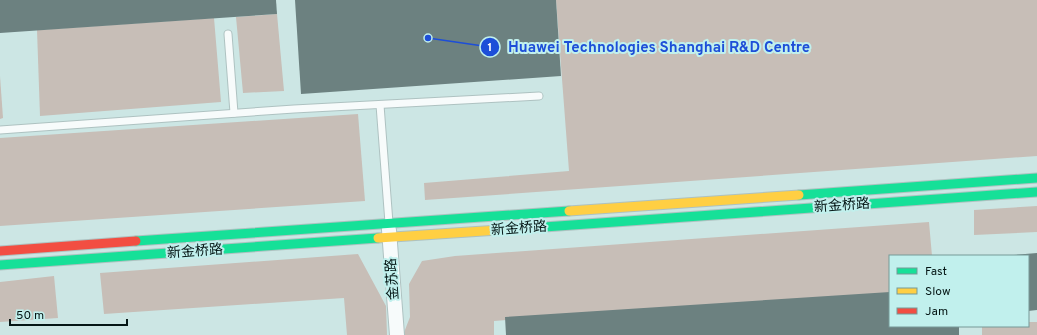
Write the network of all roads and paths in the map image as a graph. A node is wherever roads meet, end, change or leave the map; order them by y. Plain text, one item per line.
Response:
1 (228, 34) dead end
2 (539, 96) dead end
3 (380, 105) junction
4 (234, 114) junction
5 (0, 130) edge
6 (1037, 178) edge
7 (1037, 192) edge
8 (389, 223) junction
9 (390, 238) junction
10 (0, 251) edge
11 (0, 265) edge
12 (397, 335) edge

1 - 4 lane
2 - 3 lane
3 - 4 lane
3 - 8 lane
4 - 5 lane
6 - 8 street, 新金桥路
7 - 9 street, 新金桥路
8 - 9 street, 金苏路
8 - 10 street, 新金桥路
9 - 11 street, 新金桥路
9 - 12 street, 金苏路

